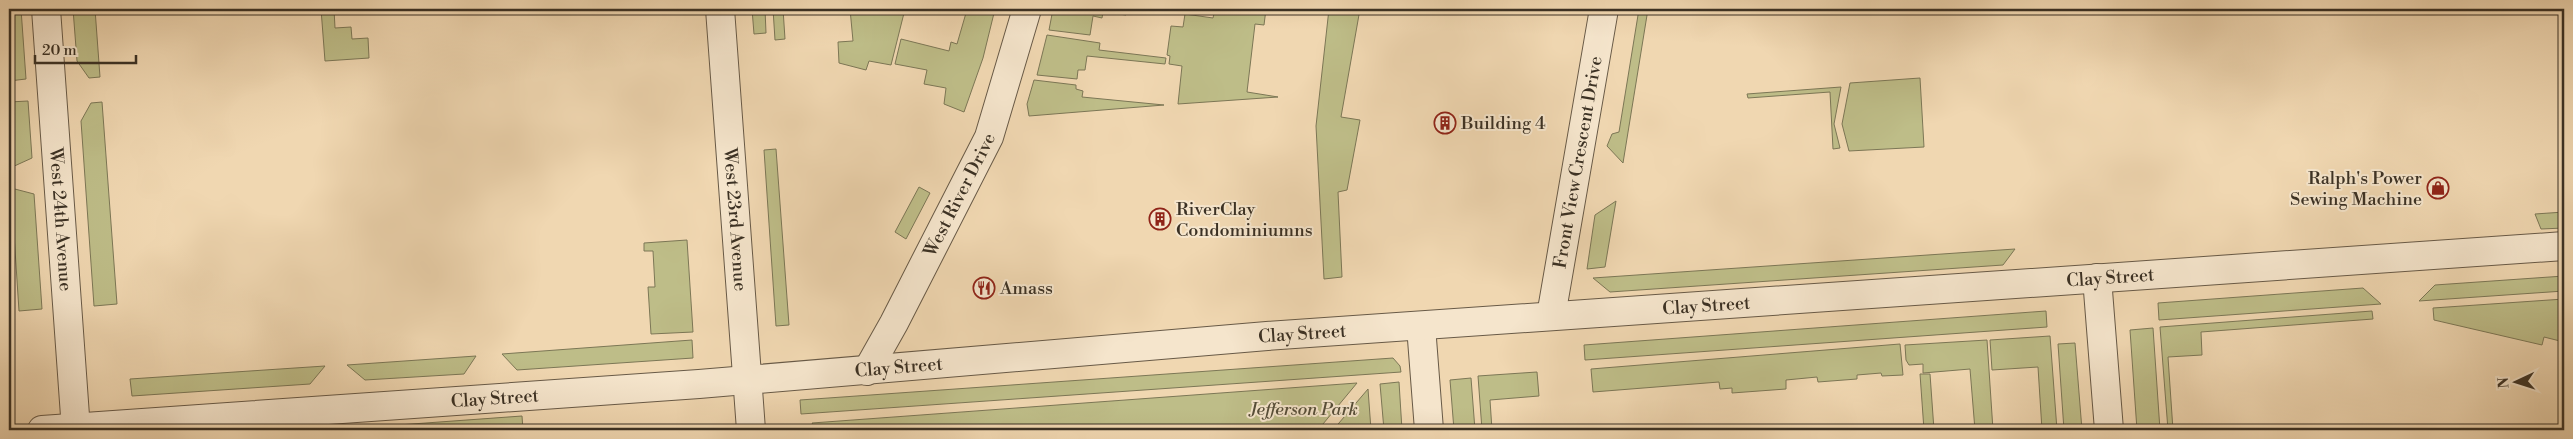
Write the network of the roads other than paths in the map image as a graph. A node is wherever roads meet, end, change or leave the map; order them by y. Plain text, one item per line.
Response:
1 (46, 9) edge
2 (720, 9) edge
3 (1027, 9) edge
4 (1604, 9) edge
5 (2564, 246) edge
6 (2098, 278) junction
7 (1551, 316) junction
8 (1421, 326) junction
9 (867, 371) junction
10 (748, 380) junction
11 (76, 429) edge
12 (42, 430) edge
13 (752, 430) edge
14 (1429, 430) edge
15 (2109, 430) edge

1 - 11 street, West 24th Avenue
2 - 10 street, West 23rd Avenue
3 - 9 street, West River Drive
4 - 7 street, Front View Crescent Drive
5 - 6 street, Clay Street
6 - 7 street, Clay Street
6 - 15 street
7 - 8 street, Clay Street
8 - 9 street, Clay Street
8 - 14 street
9 - 10 street, Clay Street
10 - 11 street, Clay Street
10 - 13 street, West 23rd Avenue
11 - 12 street, Clay Street

